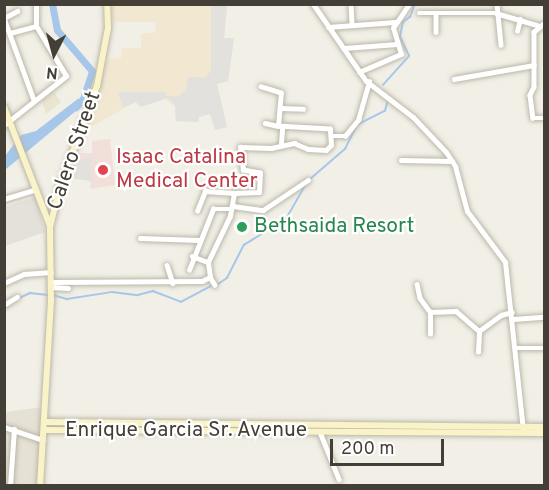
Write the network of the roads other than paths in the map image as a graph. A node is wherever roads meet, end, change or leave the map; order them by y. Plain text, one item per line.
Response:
1 (36, 4) edge
2 (107, 4) edge
3 (314, 4) edge
4 (351, 4) edge
5 (409, 4) edge
6 (455, 4) edge
7 (473, 4) edge
8 (497, 4) edge
9 (17, 11) dead end
10 (472, 12) junction
11 (436, 13) junction
12 (457, 13) junction
13 (496, 13) junction
14 (419, 14) dead end
15 (4, 18) edge
16 (520, 19) junction
17 (395, 22) junction
18 (352, 23) junction
19 (542, 25) edge
20 (36, 26) junction
21 (328, 27) junction
22 (517, 31) dead end
23 (436, 32) dead end
24 (10, 33) junction
25 (397, 45) junction
26 (501, 45) dead end
27 (344, 48) junction
28 (534, 65) junction
29 (359, 72) junction
30 (454, 79) dead end
31 (369, 82) junction
32 (261, 87) dead end
33 (34, 100) junction
34 (4, 107) edge
35 (280, 108) junction
36 (303, 109) dead end
37 (544, 118) edge
38 (7, 122) edge
39 (265, 123) dead end
40 (280, 127) junction
41 (332, 136) junction
42 (281, 144) junction
43 (401, 160) dead end
44 (452, 161) junction
45 (308, 180) dead end
46 (34, 190) junction
47 (234, 193) junction
48 (4, 199) edge
49 (232, 208) junction
50 (197, 211) dead end
51 (50, 226) junction
52 (140, 238) dead end
53 (200, 240) junction
54 (192, 256) junction
55 (208, 262) junction
56 (167, 266) dead end
57 (189, 270) dead end
58 (51, 272) junction
59 (210, 277) junction
60 (4, 283) edge
61 (173, 283) junction
62 (417, 284) dead end
63 (215, 285) dead end
64 (68, 288) dead end
65 (51, 289) junction
66 (17, 297) dead end
67 (4, 305) edge
68 (430, 312) junction
69 (512, 312) junction
70 (544, 317) edge
71 (513, 320) junction
72 (479, 331) junction
73 (430, 334) dead end
74 (515, 348) junction
75 (544, 348) edge
76 (478, 352) dead end
77 (44, 422) junction
78 (4, 427) edge
79 (544, 427) edge
80 (14, 429) junction
81 (295, 429) junction
82 (44, 430) junction
83 (523, 430) junction
84 (320, 432) junction
85 (544, 432) edge
86 (43, 440) junction
87 (339, 479) dead end
88 (10, 486) edge
89 (40, 486) edge

1 - 20 street
2 - 51 main road, Calero Street
3 - 21 street
4 - 18 street
5 - 17 street
6 - 12 street
7 - 10 street
8 - 13 street
9 - 15 street
10 - 12 street
10 - 13 street
11 - 12 street
11 - 14 street
11 - 23 street
13 - 16 street
13 - 26 street
15 - 24 street
16 - 19 street
16 - 22 street
17 - 18 street
17 - 25 street
18 - 21 street
19 - 28 street
20 - 24 street
20 - 33 street
21 - 27 street
24 - 33 street
25 - 27 street
25 - 29 street
27 - 29 street
28 - 30 street
28 - 37 street
29 - 31 street
31 - 41 street
31 - 44 street
32 - 35 street
33 - 38 street
34 - 38 main road
35 - 36 street
35 - 40 street
38 - 46 main road
39 - 40 street
40 - 41 street
40 - 42 street
41 - 42 street
42 - 47 street
43 - 44 street
44 - 69 street
45 - 49 street
46 - 48 street
46 - 51 main road
47 - 49 street
47 - 50 street
49 - 53 street
49 - 55 street
51 - 58 main road
52 - 53 street
53 - 54 street
54 - 55 street
54 - 57 street
55 - 59 street
56 - 61 street
58 - 60 street
58 - 65 main road
59 - 61 street
59 - 63 street
61 - 65 street
62 - 68 street
64 - 65 street
65 - 77 main road
66 - 67 street
68 - 72 street
68 - 73 street
69 - 71 street
69 - 72 street
70 - 71 street
71 - 74 street
72 - 76 street
74 - 75 street
74 - 83 street
77 - 81 main road, Enrique Garcia Sr. Avenue
77 - 82 main road
78 - 80 street
79 - 83 main road, Enrique Garcia Sr. Avenue
80 - 86 street
80 - 88 street
81 - 82 main road, Enrique Garcia Sr. Avenue
81 - 83 main road, Enrique Garcia Sr. Avenue
81 - 84 main road, Enrique Garcia Sr. Avenue
82 - 86 main road
83 - 84 main road, Enrique Garcia Sr. Avenue
83 - 85 main road, Enrique Garcia Sr. Avenue
84 - 87 street
86 - 89 main road

